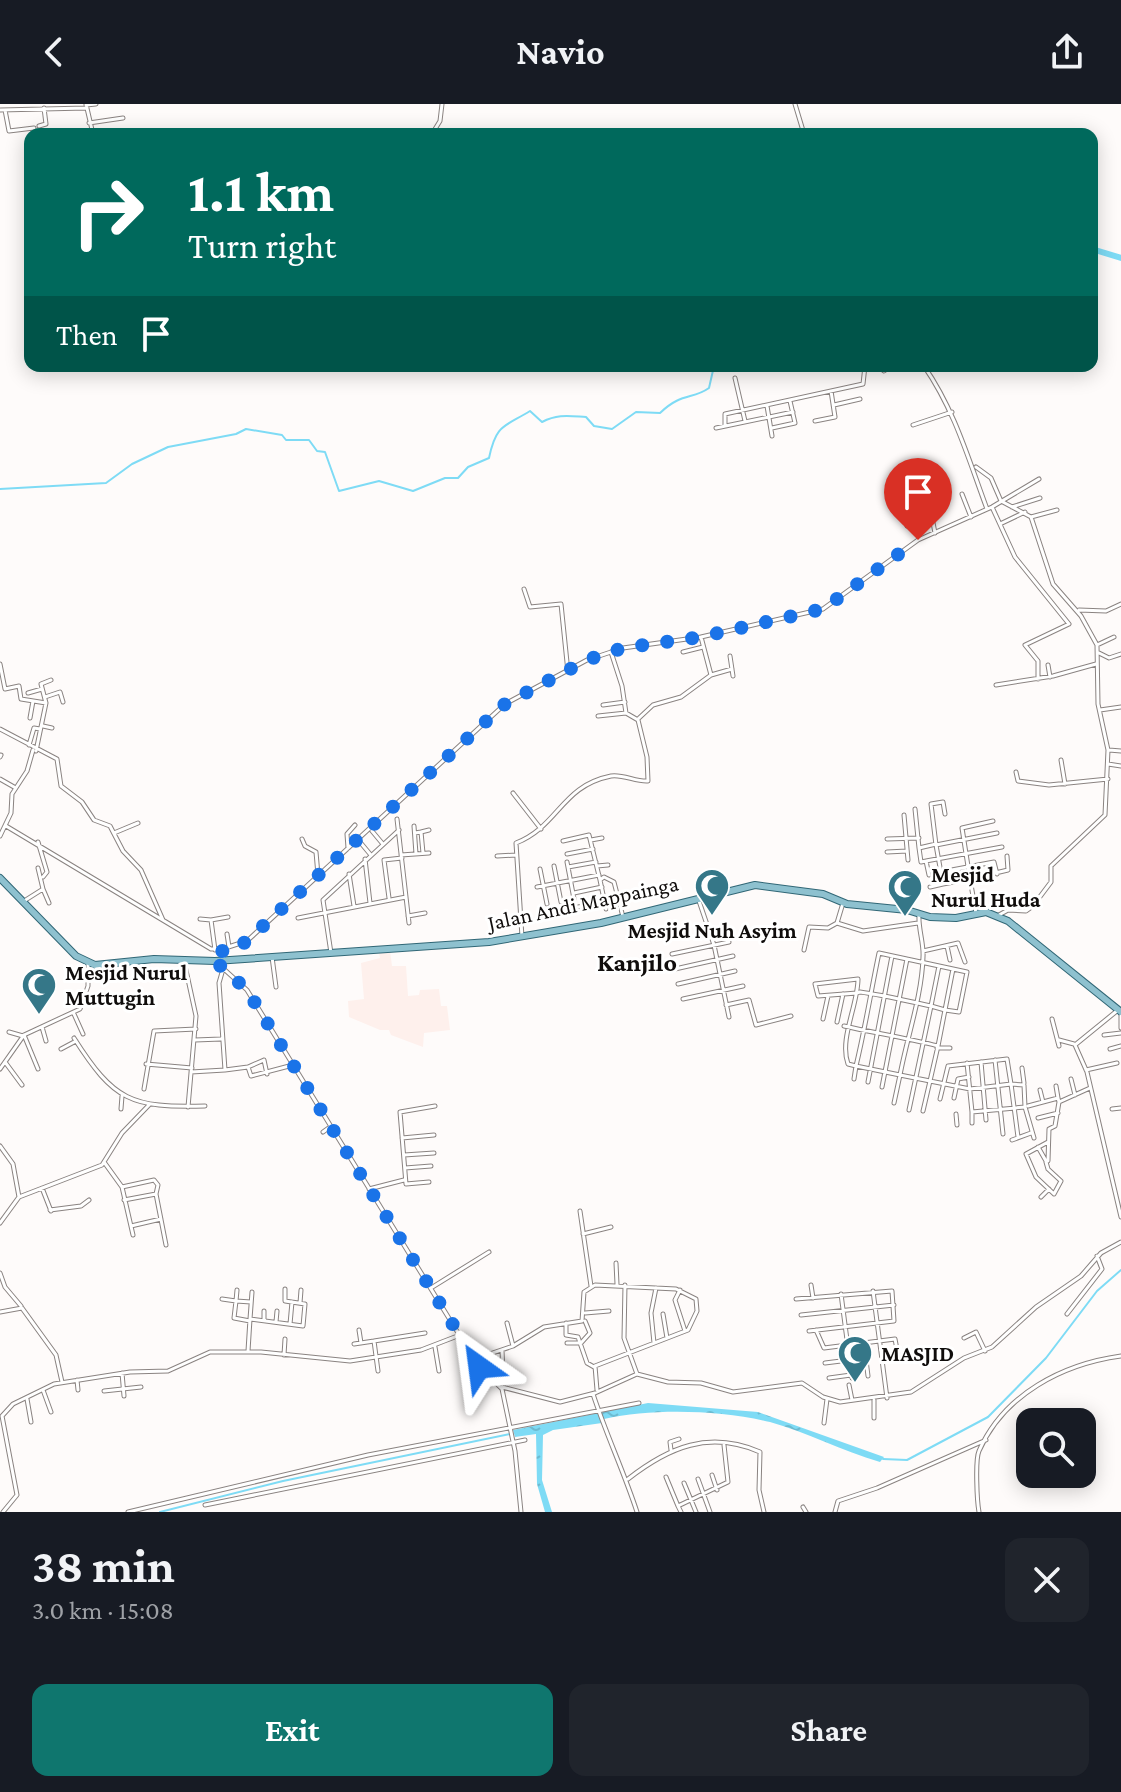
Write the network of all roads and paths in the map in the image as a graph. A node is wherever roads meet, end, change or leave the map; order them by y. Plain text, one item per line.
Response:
1 (96, 104) edge
2 (442, 104) edge
3 (795, 104) edge
4 (86, 106) edge
5 (44, 108) junction
6 (3, 110) edge
7 (123, 118) dead end
8 (89, 123) junction
9 (29, 128) edge
10 (91, 128) edge
11 (436, 128) edge
12 (802, 128) edge
13 (24, 129) edge
14 (865, 372) edge
15 (928, 372) edge
16 (735, 378) dead end
17 (831, 391) junction
18 (860, 399) dead end
19 (790, 401) junction
20 (834, 405) junction
21 (767, 406) junction
22 (742, 411) junction
23 (793, 412) junction
24 (952, 412) junction
25 (769, 417) junction
26 (815, 421) dead end
27 (745, 422) junction
28 (913, 425) dead end
29 (725, 426) junction
30 (716, 428) dead end
31 (772, 428) junction
32 (772, 436) dead end
33 (973, 465) junction
34 (1039, 479) dead end
35 (962, 494) dead end
36 (1040, 498) dead end
37 (1001, 501) junction
38 (930, 507) dead end
39 (1012, 507) junction
40 (989, 508) junction
41 (1057, 510) dead end
42 (1025, 512) junction
43 (971, 517) junction
44 (1031, 517) junction
45 (932, 522) junction
46 (998, 524) junction
47 (907, 526) dead end
48 (935, 533) junction
49 (524, 589) dead end
50 (1121, 604) edge
51 (1076, 610) junction
52 (701, 637) junction
53 (1114, 637) dead end
54 (1097, 645) junction
55 (703, 647) junction
56 (611, 652) junction
57 (683, 652) dead end
58 (1099, 653) junction
59 (1121, 654) edge
60 (730, 656) dead end
61 (0, 664) edge
62 (1096, 664) junction
63 (1048, 665) dead end
64 (732, 669) junction
65 (568, 672) junction
66 (711, 675) junction
67 (733, 676) dead end
68 (1050, 677) junction
69 (1038, 679) junction
70 (51, 680) dead end
71 (996, 685) dead end
72 (3, 689) edge
73 (42, 689) junction
74 (28, 693) dead end
75 (45, 697) junction
76 (33, 701) junction
77 (63, 702) dead end
78 (625, 702) junction
79 (46, 703) junction
80 (603, 705) dead end
81 (1121, 707) edge
82 (1100, 710) junction
83 (626, 713) junction
84 (598, 716) dead end
85 (30, 718) dead end
86 (638, 719) junction
87 (42, 728) junction
88 (52, 728) dead end
89 (0, 729) edge
90 (28, 747) junction
91 (35, 750) junction
92 (1108, 750) junction
93 (1121, 751) edge
94 (1061, 760) dead end
95 (1108, 764) junction
96 (1121, 766) edge
97 (1016, 772) dead end
98 (0, 779) edge
99 (1108, 779) junction
100 (1065, 784) junction
101 (15, 788) junction
102 (513, 793) dead end
103 (915, 809) dead end
104 (945, 814) dead end
105 (904, 815) dead end
106 (397, 819) dead end
107 (993, 821) dead end
108 (138, 823) dead end
109 (355, 825) dead end
110 (414, 826) dead end
111 (4, 828) edge
112 (541, 829) junction
113 (399, 830) junction
114 (429, 830) dead end
115 (372, 831) dead end
116 (421, 832) junction
117 (114, 833) junction
118 (415, 833) junction
119 (997, 833) dead end
120 (0, 836) edge
121 (602, 838) dead end
122 (919, 838) junction
123 (302, 839) dead end
124 (887, 839) dead end
125 (591, 840) junction
126 (907, 840) junction
127 (963, 840) junction
128 (563, 841) dead end
129 (38, 842) junction
130 (360, 842) dead end
131 (382, 843) junction
132 (936, 845) junction
133 (1002, 847) dead end
134 (348, 848) junction
135 (919, 848) junction
136 (992, 849) junction
137 (593, 851) junction
138 (907, 851) junction
139 (602, 852) dead end
140 (887, 852) dead end
141 (423, 853) junction
142 (429, 853) dead end
143 (965, 853) junction
144 (370, 854) junction
145 (416, 854) junction
146 (567, 854) dead end
147 (516, 855) junction
148 (402, 856) junction
149 (497, 856) dead end
150 (1007, 856) dead end
151 (365, 859) junction
152 (939, 859) junction
153 (908, 860) dead end
154 (926, 861) junction
155 (994, 862) junction
156 (596, 864) junction
157 (981, 864) junction
158 (608, 865) dead end
159 (554, 866) dead end
160 (968, 867) junction
161 (38, 868) dead end
162 (540, 869) dead end
163 (955, 869) junction
164 (941, 872) junction
165 (349, 874) junction
166 (997, 874) junction
167 (318, 875) junction
168 (929, 875) dead end
169 (43, 877) dead end
170 (600, 877) junction
171 (983, 877) junction
172 (0, 878) edge
173 (970, 879) junction
174 (571, 881) junction
175 (956, 882) junction
176 (557, 883) junction
177 (943, 884) junction
178 (543, 886) junction
179 (537, 887) dead end
180 (602, 887) junction
181 (930, 887) dead end
182 (4, 888) edge
183 (43, 889) junction
184 (573, 893) junction
185 (406, 897) junction
186 (698, 898) junction
187 (574, 899) dead end
188 (389, 900) junction
189 (24, 901) junction
190 (561, 902) dead end
191 (605, 902) junction
192 (49, 903) dead end
193 (843, 903) junction
194 (371, 904) junction
195 (547, 904) dead end
196 (354, 907) junction
197 (578, 907) dead end
198 (606, 909) dead end
199 (325, 913) junction
200 (425, 913) dead end
201 (976, 913) junction
202 (919, 914) junction
203 (999, 915) junction
204 (408, 916) junction
205 (228, 917) dead end
206 (623, 917) junction
207 (298, 918) dead end
208 (200, 919) dead end
209 (163, 920) junction
210 (211, 920) junction
211 (409, 923) dead end
212 (837, 923) junction
213 (918, 923) junction
214 (227, 934) dead end
215 (522, 937) junction
216 (729, 942) dead end
217 (714, 945) junction
218 (947, 946) junction
219 (229, 947) junction
220 (222, 949) junction
221 (215, 950) junction
222 (804, 950) dead end
223 (923, 951) junction
224 (331, 953) junction
225 (672, 954) dead end
226 (733, 956) dead end
227 (892, 956) junction
228 (272, 957) junction
229 (907, 959) junction
230 (224, 960) junction
231 (717, 960) junction
232 (950, 960) dead end
233 (184, 961) junction
234 (215, 961) junction
235 (965, 962) dead end
236 (923, 963) junction
237 (88, 964) junction
238 (939, 966) junction
239 (223, 969) junction
240 (675, 969) dead end
241 (953, 969) junction
242 (735, 971) dead end
243 (720, 975) junction
244 (678, 984) dead end
245 (743, 986) dead end
246 (276, 987) dead end
247 (723, 990) junction
248 (857, 993) junction
249 (843, 994) junction
250 (871, 994) junction
251 (828, 996) junction
252 (885, 997) junction
253 (683, 999) dead end
254 (899, 999) junction
255 (915, 1002) junction
256 (726, 1005) junction
257 (931, 1006) junction
258 (945, 1010) junction
259 (1120, 1012) edge
260 (74, 1014) junction
261 (791, 1016) dead end
262 (729, 1017) dead end
263 (823, 1019) dead end
264 (1052, 1019) dead end
265 (837, 1022) dead end
266 (844, 1026) dead end
267 (42, 1027) junction
268 (850, 1028) junction
269 (196, 1029) junction
270 (1121, 1030) edge
271 (864, 1031) junction
272 (9, 1032) dead end
273 (878, 1033) junction
274 (83, 1034) dead end
275 (24, 1035) junction
276 (892, 1035) junction
277 (1104, 1035) dead end
278 (221, 1039) junction
279 (907, 1039) junction
280 (195, 1040) junction
281 (1059, 1040) junction
282 (46, 1041) dead end
283 (923, 1042) junction
284 (1075, 1045) junction
285 (1059, 1046) dead end
286 (1121, 1046) edge
287 (938, 1047) junction
288 (950, 1048) dead end
289 (61, 1049) dead end
290 (1110, 1049) dead end
291 (995, 1060) junction
292 (5, 1062) junction
293 (981, 1062) junction
294 (967, 1063) junction
295 (1117, 1063) dead end
296 (146, 1064) junction
297 (293, 1065) junction
298 (856, 1066) junction
299 (248, 1067) junction
300 (1022, 1068) dead end
301 (0, 1069) edge
302 (38, 1069) dead end
303 (192, 1070) junction
304 (225, 1070) junction
305 (871, 1070) junction
306 (1086, 1070) junction
307 (885, 1072) junction
308 (267, 1074) junction
309 (900, 1075) junction
310 (969, 1077) junction
311 (915, 1078) junction
312 (854, 1079) dead end
313 (1071, 1079) dead end
314 (930, 1081) junction
315 (868, 1082) dead end
316 (1024, 1083) junction
317 (943, 1084) junction
318 (1011, 1084) junction
319 (22, 1085) dead end
320 (957, 1086) junction
321 (997, 1086) junction
322 (1056, 1086) dead end
323 (882, 1087) dead end
324 (984, 1087) junction
325 (1090, 1088) junction
326 (144, 1089) dead end
327 (970, 1089) junction
328 (1040, 1090) dead end
329 (1075, 1095) junction
330 (122, 1096) junction
331 (954, 1098) dead end
332 (940, 1099) dead end
333 (1059, 1100) junction
334 (1043, 1102) junction
335 (894, 1103) dead end
336 (149, 1105) junction
337 (205, 1106) dead end
338 (435, 1106) dead end
339 (1026, 1106) junction
340 (188, 1107) junction
341 (1012, 1108) junction
342 (1121, 1108) edge
343 (121, 1109) dead end
344 (1112, 1109) dead end
345 (909, 1110) dead end
346 (999, 1110) junction
347 (923, 1111) dead end
348 (985, 1111) junction
349 (972, 1112) junction
350 (1058, 1113) junction
351 (956, 1114) dead end
352 (1038, 1118) dead end
353 (986, 1120) dead end
354 (972, 1123) dead end
355 (957, 1125) dead end
356 (330, 1127) junction
357 (1049, 1129) junction
358 (1041, 1131) dead end
359 (323, 1132) dead end
360 (1003, 1134) dead end
361 (434, 1135) dead end
362 (1018, 1137) junction
363 (402, 1138) junction
364 (1012, 1140) dead end
365 (1048, 1142) junction
366 (0, 1146) edge
367 (1038, 1147) junction
368 (434, 1153) dead end
369 (404, 1155) junction
370 (104, 1162) junction
371 (1046, 1162) junction
372 (431, 1166) dead end
373 (405, 1168) junction
374 (406, 1180) junction
375 (429, 1182) dead end
376 (122, 1187) junction
377 (42, 1188) junction
378 (369, 1189) junction
379 (1049, 1189) junction
380 (156, 1194) junction
381 (19, 1197) junction
382 (1041, 1197) dead end
383 (89, 1200) dead end
384 (124, 1200) junction
385 (1119, 1205) edge
386 (580, 1211) dead end
387 (1121, 1217) edge
388 (161, 1219) junction
389 (0, 1223) edge
390 (131, 1226) junction
391 (611, 1227) dead end
392 (583, 1234) junction
393 (133, 1235) dead end
394 (1121, 1242) edge
395 (166, 1245) dead end
396 (489, 1252) dead end
397 (1097, 1256) junction
398 (616, 1263) dead end
399 (0, 1273) edge
400 (617, 1284) junction
401 (625, 1285) junction
402 (811, 1285) dead end
403 (591, 1286) junction
404 (431, 1288) junction
405 (656, 1288) junction
406 (285, 1289) dead end
407 (237, 1290) dead end
408 (301, 1290) dead end
409 (680, 1290) junction
410 (873, 1291) junction
411 (252, 1292) dead end
412 (841, 1294) junction
413 (813, 1298) junction
414 (222, 1299) dead end
415 (796, 1299) dead end
416 (236, 1301) junction
417 (251, 1302) junction
418 (292, 1302) junction
419 (300, 1303) junction
420 (894, 1305) junction
421 (876, 1307) junction
422 (22, 1308) junction
423 (264, 1311) dead end
424 (277, 1311) dead end
425 (609, 1311) dead end
426 (844, 1311) junction
427 (0, 1312) edge
428 (585, 1313) junction
429 (663, 1314) dead end
430 (1067, 1314) dead end
431 (801, 1315) dead end
432 (584, 1319) junction
433 (250, 1320) junction
434 (264, 1320) junction
435 (276, 1322) junction
436 (507, 1323) dead end
437 (566, 1323) junction
438 (290, 1324) junction
439 (878, 1324) junction
440 (845, 1328) junction
441 (359, 1330) dead end
442 (816, 1330) junction
443 (685, 1331) junction
444 (809, 1331) dead end
445 (425, 1333) dead end
446 (460, 1335) junction
447 (667, 1338) junction
448 (964, 1338) dead end
449 (285, 1339) dead end
450 (880, 1340) junction
451 (374, 1341) junction
452 (863, 1342) junction
453 (361, 1343) junction
454 (567, 1343) dead end
455 (581, 1343) junction
456 (654, 1343) junction
457 (354, 1344) dead end
458 (847, 1344) junction
459 (513, 1346) junction
460 (435, 1347) junction
461 (502, 1350) junction
462 (248, 1351) junction
463 (985, 1351) junction
464 (629, 1353) junction
465 (284, 1355) junction
466 (1121, 1356) edge
467 (377, 1357) junction
468 (475, 1359) junction
469 (849, 1360) junction
470 (899, 1360) dead end
471 (825, 1363) dead end
472 (595, 1368) junction
473 (378, 1371) dead end
474 (439, 1371) dead end
475 (122, 1373) junction
476 (637, 1374) junction
477 (868, 1376) dead end
478 (829, 1378) dead end
479 (77, 1380) junction
480 (496, 1381) junction
481 (62, 1382) junction
482 (849, 1385) dead end
483 (141, 1387) dead end
484 (502, 1387) junction
485 (124, 1389) junction
486 (43, 1390) junction
487 (78, 1390) dead end
488 (104, 1391) dead end
489 (595, 1393) junction
490 (124, 1396) dead end
491 (887, 1398) junction
492 (27, 1399) junction
493 (827, 1399) junction
494 (874, 1400) junction
495 (852, 1401) junction
496 (639, 1403) dead end
497 (598, 1411) junction
498 (51, 1412) dead end
499 (874, 1418) dead end
500 (31, 1422) dead end
501 (824, 1423) dead end
502 (509, 1429) junction
503 (679, 1439) dead end
504 (525, 1440) dead end
505 (986, 1440) junction
506 (513, 1441) junction
507 (724, 1443) junction
508 (671, 1450) junction
509 (712, 1475) dead end
510 (666, 1477) dead end
511 (628, 1479) junction
512 (698, 1479) dead end
513 (684, 1483) dead end
514 (717, 1490) junction
515 (704, 1495) junction
516 (691, 1501) junction
517 (205, 1505) dead end
518 (678, 1506) junction
519 (3, 1512) edge
520 (128, 1512) edge
521 (521, 1512) edge
522 (637, 1512) edge
523 (681, 1512) edge
524 (696, 1512) edge
525 (710, 1512) edge
526 (764, 1512) edge
527 (835, 1512) edge
528 (979, 1512) edge

1 - 4 street
2 - 11 street
3 - 12 street
4 - 5 street
4 - 8 street
5 - 6 street
5 - 9 street
6 - 13 street
7 - 8 street
8 - 10 street
14 - 17 street
15 - 24 street
16 - 22 street
17 - 19 street
17 - 20 street
18 - 20 street
19 - 21 street
19 - 23 street
20 - 26 street
21 - 22 street
21 - 25 street
22 - 27 street
22 - 29 street
23 - 25 street
23 - 31 street
24 - 28 street
24 - 33 street
25 - 27 street
25 - 31 street
27 - 29 street
29 - 30 street
31 - 32 street
33 - 37 street
33 - 40 street
34 - 37 street
35 - 43 street
36 - 39 street
37 - 39 street
37 - 40 street
38 - 45 street
39 - 42 street
40 - 43 street
40 - 46 street
41 - 44 street
42 - 44 street
42 - 46 street
43 - 48 street
44 - 51 street
45 - 47 street
45 - 48 street
46 - 69 street
48 - 52 street
49 - 65 street
50 - 51 street
51 - 54 street
52 - 55 street
52 - 56 street
53 - 54 street
54 - 58 street
55 - 57 street
55 - 66 street
56 - 65 street
56 - 78 street
58 - 59 street
58 - 62 street
60 - 64 street
61 - 72 street
62 - 68 street
62 - 82 street
63 - 68 street
64 - 66 street
64 - 67 street
65 - 134 street
66 - 86 street
68 - 69 street
69 - 71 street
70 - 73 street
72 - 76 street
73 - 74 street
73 - 75 street
75 - 77 street
75 - 79 street
76 - 79 street
76 - 85 street
78 - 80 street
78 - 83 street
79 - 87 street
81 - 82 street
82 - 92 street
83 - 84 street
83 - 86 street
86 - 112 street
87 - 88 street
87 - 90 street
87 - 91 street
89 - 90 street
90 - 91 street
91 - 101 street
91 - 117 street
92 - 93 street
92 - 95 street
94 - 100 street
95 - 96 street
95 - 99 street
97 - 100 street
98 - 101 street
99 - 100 street
99 - 203 street
101 - 111 street
102 - 112 street
103 - 122 street
104 - 132 street
105 - 126 street
106 - 113 street
107 - 127 street
108 - 117 street
109 - 134 street
110 - 118 street
111 - 120 street
111 - 129 street
112 - 147 street
113 - 131 street
113 - 148 street
114 - 116 street
115 - 131 street
116 - 118 street
116 - 141 street
117 - 209 street
118 - 145 street
119 - 127 street
121 - 125 street
122 - 126 street
122 - 135 street
123 - 167 street
124 - 126 street
125 - 128 street
125 - 137 street
126 - 138 street
127 - 132 street
127 - 143 street
129 - 169 street
129 - 209 street
130 - 144 street
131 - 144 street
132 - 135 street
132 - 152 street
133 - 136 street
134 - 167 street
135 - 154 street
136 - 143 street
136 - 155 street
137 - 139 street
137 - 146 street
137 - 156 street
138 - 140 street
138 - 153 street
141 - 142 street
141 - 145 street
143 - 152 street
143 - 160 street
144 - 151 street
145 - 148 street
147 - 149 street
147 - 215 street
148 - 185 street
148 - 188 street
150 - 166 street
151 - 165 street
151 - 194 street
152 - 154 street
152 - 164 street
154 - 168 street
155 - 157 street
155 - 166 street
156 - 158 street
156 - 170 street
156 - 174 street
157 - 160 street
157 - 171 street
159 - 176 street
160 - 163 street
160 - 173 street
161 - 183 street
162 - 178 street
163 - 164 street
163 - 175 street
164 - 177 street
165 - 196 street
165 - 199 street
166 - 171 street
167 - 219 street
170 - 174 street
170 - 180 street
170 - 206 street
171 - 173 street
172 - 182 main road
173 - 175 street
173 - 201 street
174 - 176 street
174 - 184 street
175 - 177 street
176 - 178 street
176 - 190 street
177 - 181 street
178 - 179 street
178 - 195 street
180 - 184 street
180 - 191 street
182 - 189 main road
183 - 189 street
183 - 192 street
184 - 187 street
185 - 188 street
185 - 204 street
186 - 193 main road, Jalan Andi Mappainga
186 - 206 main road, Jalan Andi Mappainga
186 - 217 street
188 - 194 street
189 - 237 main road
191 - 197 street
191 - 198 street
193 - 202 main road, Jalan Andi Mappainga
193 - 212 street
194 - 196 street
196 - 199 street
199 - 207 street
199 - 224 street
200 - 204 street
201 - 202 main road, Jalan Andi Mappainga
201 - 203 main road, Jalan Andi Mappainga
202 - 213 street
203 - 259 main road
204 - 211 street
205 - 210 street
206 - 215 main road, Jalan Andi Mappainga
208 - 210 street
209 - 221 street
210 - 221 street
212 - 213 street
212 - 222 street
213 - 223 street
214 - 219 street
215 - 224 main road, Jalan Andi Mappainga
216 - 217 street
217 - 225 street
217 - 231 street
218 - 223 street
218 - 232 street
218 - 235 street
219 - 220 street
220 - 221 street
220 - 230 street
223 - 236 street
224 - 228 main road, Jalan Andi Mappainga
226 - 231 street
227 - 229 street
227 - 250 street
227 - 252 street
228 - 230 main road, Jalan Andi Mappainga
228 - 246 street
229 - 236 street
229 - 254 street
230 - 234 main road, Jalan Andi Mappainga
231 - 240 street
231 - 243 street
233 - 234 main road, Jalan Andi Mappainga
233 - 237 main road, Jalan Andi Mappainga
233 - 269 street
234 - 239 street
236 - 238 street
236 - 255 street
237 - 260 street
238 - 241 street
238 - 257 street
239 - 278 street
239 - 297 street
241 - 258 street
241 - 258 street
242 - 243 street
243 - 244 street
243 - 247 street
245 - 247 street
247 - 253 street
247 - 256 street
248 - 249 street
248 - 250 street
248 - 251 street
248 - 268 street
249 - 251 street
249 - 265 street
250 - 252 street
250 - 271 street
251 - 263 street
252 - 254 street
252 - 273 street
254 - 255 street
254 - 276 street
255 - 257 street
255 - 279 street
256 - 261 street
256 - 262 street
257 - 258 street
257 - 283 street
258 - 287 street
259 - 270 street
259 - 284 street
260 - 267 street
260 - 274 street
264 - 281 street
266 - 268 street
267 - 275 street
267 - 282 street
268 - 271 street
268 - 298 street
269 - 280 street
269 - 296 street
270 - 277 street
271 - 273 street
271 - 298 street
272 - 275 street
273 - 276 street
273 - 305 street
275 - 292 street
275 - 302 street
276 - 279 street
276 - 307 street
278 - 280 street
278 - 304 street
279 - 283 street
279 - 309 street
280 - 303 street
281 - 284 street
281 - 285 street
283 - 287 street
283 - 311 street
284 - 306 street
286 - 290 street
287 - 288 street
287 - 314 street
289 - 330 street
291 - 293 street
291 - 318 street
291 - 321 street
292 - 301 street
292 - 319 street
293 - 294 street
293 - 324 street
294 - 310 street
294 - 317 street
295 - 306 street
296 - 303 street
296 - 326 street
297 - 308 street
297 - 356 street
298 - 305 street
298 - 312 street
299 - 304 street
299 - 308 street
299 - 308 street
300 - 316 street
303 - 304 street
303 - 340 street
305 - 307 street
305 - 315 street
306 - 325 street
307 - 309 street
307 - 323 street
309 - 311 street
309 - 335 street
310 - 320 street
310 - 327 street
311 - 314 street
311 - 345 street
313 - 329 street
314 - 317 street
314 - 347 street
316 - 318 street
316 - 339 street
317 - 320 street
317 - 332 street
318 - 321 street
318 - 341 street
320 - 327 street
320 - 331 street
321 - 324 street
321 - 346 street
322 - 333 street
324 - 327 street
324 - 348 street
325 - 329 street
325 - 385 street
327 - 349 street
328 - 334 street
329 - 333 street
330 - 336 street
330 - 343 street
333 - 334 street
333 - 350 street
334 - 339 street
336 - 340 street
336 - 370 street
337 - 340 street
338 - 363 street
339 - 341 street
339 - 362 street
341 - 346 street
341 - 362 street
342 - 344 street
346 - 348 street
346 - 360 street
348 - 349 street
348 - 353 street
349 - 354 street
350 - 352 street
350 - 357 street
351 - 355 street
356 - 359 street
356 - 378 street
357 - 358 street
357 - 365 street
361 - 363 street
362 - 364 street
363 - 369 street
365 - 367 street
365 - 371 street
366 - 381 street
367 - 371 street
367 - 379 street
368 - 369 street
369 - 373 street
370 - 376 street
370 - 377 street
371 - 379 street
372 - 373 street
373 - 374 street
374 - 375 street
374 - 378 street
376 - 380 street
376 - 384 street
377 - 381 street
377 - 383 street
378 - 404 street
379 - 382 street
380 - 384 street
380 - 388 street
381 - 389 street
384 - 390 street
385 - 387 street
386 - 392 street
388 - 390 street
388 - 395 street
390 - 393 street
391 - 392 street
392 - 403 street
394 - 397 street
396 - 404 street
397 - 430 street
397 - 463 street
398 - 400 street
399 - 422 street
400 - 401 street
400 - 403 street
401 - 405 street
401 - 464 street
402 - 413 street
403 - 428 street
404 - 446 street
405 - 409 street
405 - 456 street
406 - 418 street
407 - 416 street
408 - 419 street
409 - 443 street
409 - 443 street
410 - 412 street
410 - 420 street
410 - 421 street
411 - 417 street
412 - 413 street
412 - 426 street
413 - 415 street
414 - 416 street
416 - 417 street
416 - 433 street
417 - 433 street
418 - 419 street
418 - 438 street
419 - 438 street
420 - 421 street
420 - 439 street
421 - 426 street
421 - 439 street
422 - 427 street
422 - 481 street
423 - 434 street
424 - 435 street
425 - 428 street
426 - 431 street
426 - 440 street
428 - 432 street
429 - 447 street
432 - 437 street
432 - 455 street
433 - 434 street
433 - 462 street
434 - 435 street
435 - 438 street
436 - 459 street
437 - 455 street
437 - 459 street
439 - 440 street
439 - 450 street
440 - 442 street
440 - 458 street
441 - 453 street
442 - 444 street
442 - 458 street
443 - 447 street
445 - 451 street
446 - 460 street
446 - 468 street
447 - 456 street
448 - 463 street
449 - 465 street
450 - 452 street
450 - 470 street
450 - 491 street
451 - 453 street
451 - 467 street
452 - 458 street
452 - 477 street
453 - 457 street
454 - 455 street
455 - 472 street
456 - 464 street
458 - 469 street
459 - 461 street
460 - 467 street
460 - 474 street
461 - 468 street
461 - 480 street
462 - 465 street
462 - 475 street
463 - 491 street
464 - 472 street
464 - 476 street
465 - 467 street
466 - 505 street
467 - 473 street
468 - 480 street
469 - 471 street
469 - 478 street
472 - 489 street
475 - 479 street
475 - 485 street
476 - 489 street
476 - 493 street
479 - 481 street
479 - 487 street
480 - 484 street
481 - 486 street
482 - 495 street
483 - 485 street
484 - 489 street
484 - 502 street
485 - 488 street
485 - 490 street
486 - 492 street
486 - 498 street
489 - 497 street
491 - 494 street
492 - 500 street
492 - 519 street
493 - 495 street
493 - 501 street
494 - 495 street
494 - 499 street
496 - 497 street
497 - 502 street
497 - 511 street
502 - 506 street
502 - 520 street
503 - 508 street
504 - 506 street
505 - 527 street
505 - 528 street
506 - 517 street
506 - 521 street
507 - 508 street
507 - 514 street
507 - 526 street
508 - 511 street
509 - 514 street
510 - 518 street
511 - 522 street
512 - 515 street
513 - 516 street
514 - 515 street
515 - 516 street
515 - 525 street
516 - 518 street
516 - 524 street
518 - 523 street

